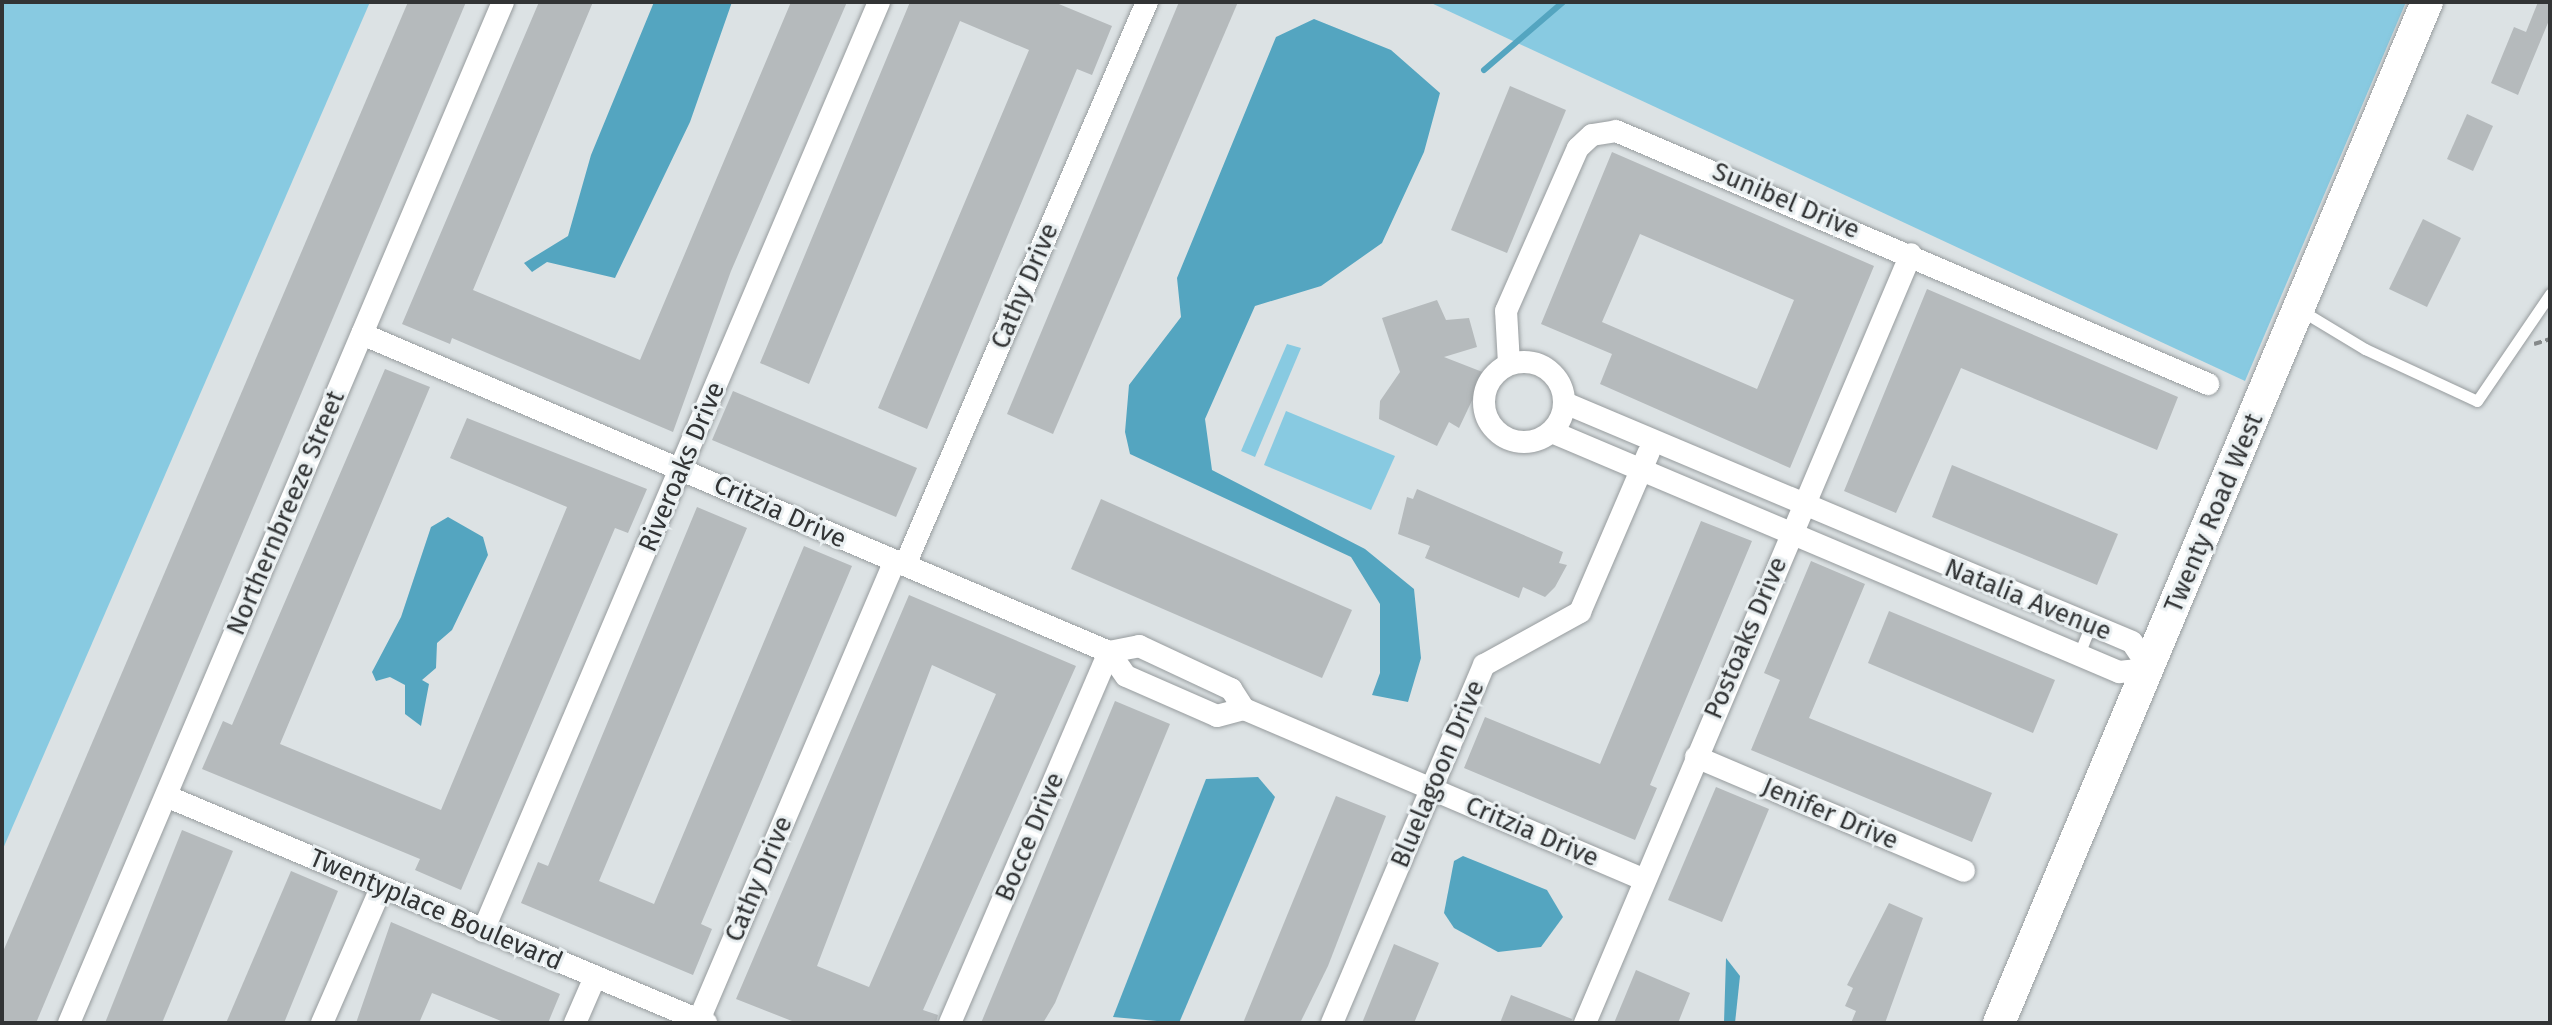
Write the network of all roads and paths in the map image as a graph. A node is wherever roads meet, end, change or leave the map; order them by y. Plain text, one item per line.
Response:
1 (503, 2) edge
2 (879, 2) edge
3 (2427, 2) edge
4 (1141, 4) edge
5 (1911, 254) junction
6 (2550, 294) edge
7 (2299, 309) junction
8 (362, 334) junction
9 (1509, 364) junction
10 (2208, 384) dead end
11 (1565, 403) junction
12 (1552, 432) junction
13 (1653, 443) junction
14 (1643, 466) junction
15 (681, 469) junction
16 (1803, 507) junction
17 (1792, 530) junction
18 (900, 563) junction
19 (2091, 625) junction
20 (1109, 652) junction
21 (2079, 654) junction
22 (2150, 669) junction
23 (1244, 709) junction
24 (1696, 757) junction
25 (1432, 790) junction
26 (166, 796) junction
27 (1964, 871) dead end
28 (1643, 879) junction
29 (381, 888) junction
30 (483, 931) junction
31 (595, 977) junction
32 (703, 1021) edge
33 (69, 1023) edge
34 (322, 1023) edge
35 (575, 1023) edge
36 (950, 1023) edge
37 (1332, 1023) edge
38 (1585, 1023) edge
39 (1999, 1023) edge

1 - 8 street, Northernbreeze Street
2 - 15 street, Riveroaks Drive
3 - 7 street, Twenty Road West
4 - 18 street, Cathy Drive
5 - 9 street, Sunibel Drive
5 - 10 street, Sunibel Drive
5 - 16 street, Postoaks Drive
6 - 7 lane
7 - 22 street, Twenty Road West
8 - 15 street, Critzia Drive
8 - 26 street, Northernbreeze Street
9 - 11 street
9 - 12 street
11 - 12 street
11 - 13 street, Natalia Avenue
12 - 14 street, Natalia Avenue
13 - 14 street, Bluelagoon Drive
13 - 16 street, Natalia Avenue
14 - 17 street, Natalia Avenue
14 - 25 street, Bluelagoon Drive
15 - 18 street, Critzia Drive
15 - 30 street, Riveroaks Drive
16 - 17 street, Postoaks Drive
16 - 19 street, Natalia Avenue
17 - 21 street, Natalia Avenue
17 - 24 street, Postoaks Drive
18 - 20 street, Critzia Drive
18 - 32 street, Cathy Drive
19 - 21 lane
19 - 22 street, Natalia Avenue
20 - 23 street, Critzia Drive
20 - 23 street, Critzia Drive
20 - 36 street, Bocce Drive
21 - 22 street, Natalia Avenue
22 - 39 street, Twenty Road West
23 - 25 street, Critzia Drive
24 - 27 street, Jenifer Drive
24 - 28 street, Postoaks Drive
25 - 28 street, Critzia Drive
25 - 37 street, Bluelagoon Drive
26 - 29 street, Twentyplace Boulevard
26 - 33 street, Northernbreeze Street
28 - 38 street, Postoaks Drive
29 - 30 street, Twentyplace Boulevard
29 - 34 street
30 - 31 street, Twentyplace Boulevard
31 - 32 street, Twentyplace Boulevard
31 - 35 street

